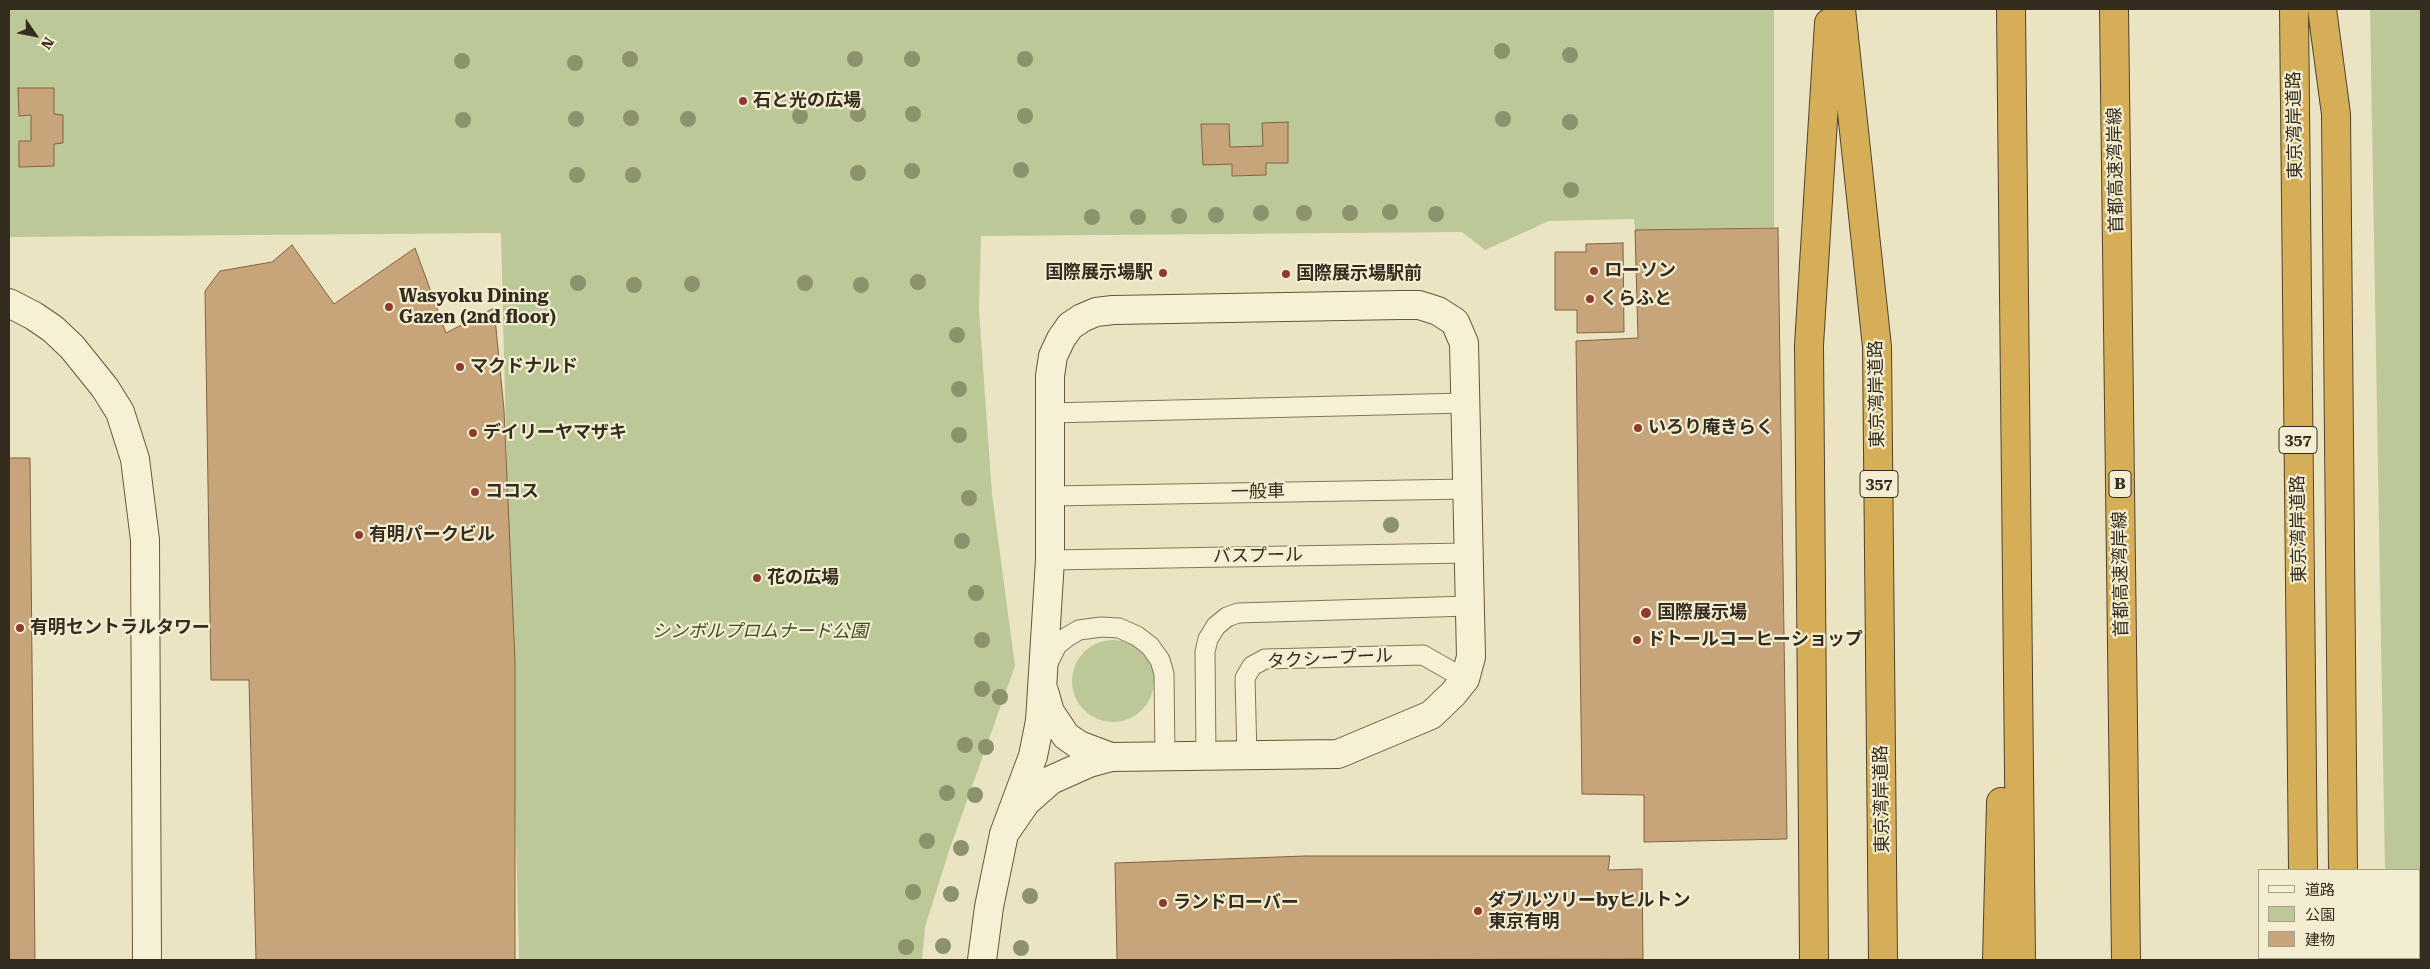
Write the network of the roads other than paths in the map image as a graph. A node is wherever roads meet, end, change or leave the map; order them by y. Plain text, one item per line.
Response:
1 (1830, 9) edge
2 (1841, 9) edge
3 (2012, 9) edge
4 (2114, 9) edge
5 (2294, 9) edge
6 (2322, 9) edge
7 (9, 303) edge
8 (2013, 328) junction
9 (1465, 403) junction
10 (1050, 413) junction
11 (1467, 488) junction
12 (1050, 496) junction
13 (1467, 553) junction
14 (1050, 560) junction
15 (1469, 606) junction
16 (1043, 678) junction
17 (1465, 678) junction
18 (1111, 757) junction
19 (1165, 757) junction
20 (1206, 757) junction
21 (1247, 757) junction
22 (1004, 834) junction
23 (2303, 869) edge
24 (2343, 869) edge
25 (147, 960) edge
26 (982, 960) edge
27 (1814, 960) edge
28 (1883, 960) edge
29 (1997, 960) edge
30 (2021, 960) edge
31 (2126, 960) edge

1 - 27 highway
2 - 28 highway, 東京湾岸道路 / 357
3 - 8 highway
4 - 31 highway, 首都高速湾岸線 / B
5 - 23 highway, 東京湾岸道路 / 357
6 - 24 highway
7 - 25 street
8 - 29 highway
8 - 30 highway
9 - 10 lane
9 - 10 street
9 - 11 street
10 - 12 street
11 - 12 lane, 一般車
11 - 13 street
12 - 14 street
13 - 14 lane, バスプール
13 - 15 street
14 - 16 street
15 - 17 street
15 - 20 lane
16 - 18 street
16 - 19 lane
16 - 22 street
17 - 21 street
17 - 21 lane, タクシープール
18 - 19 street
18 - 22 street
19 - 20 street
20 - 21 street
22 - 26 street

